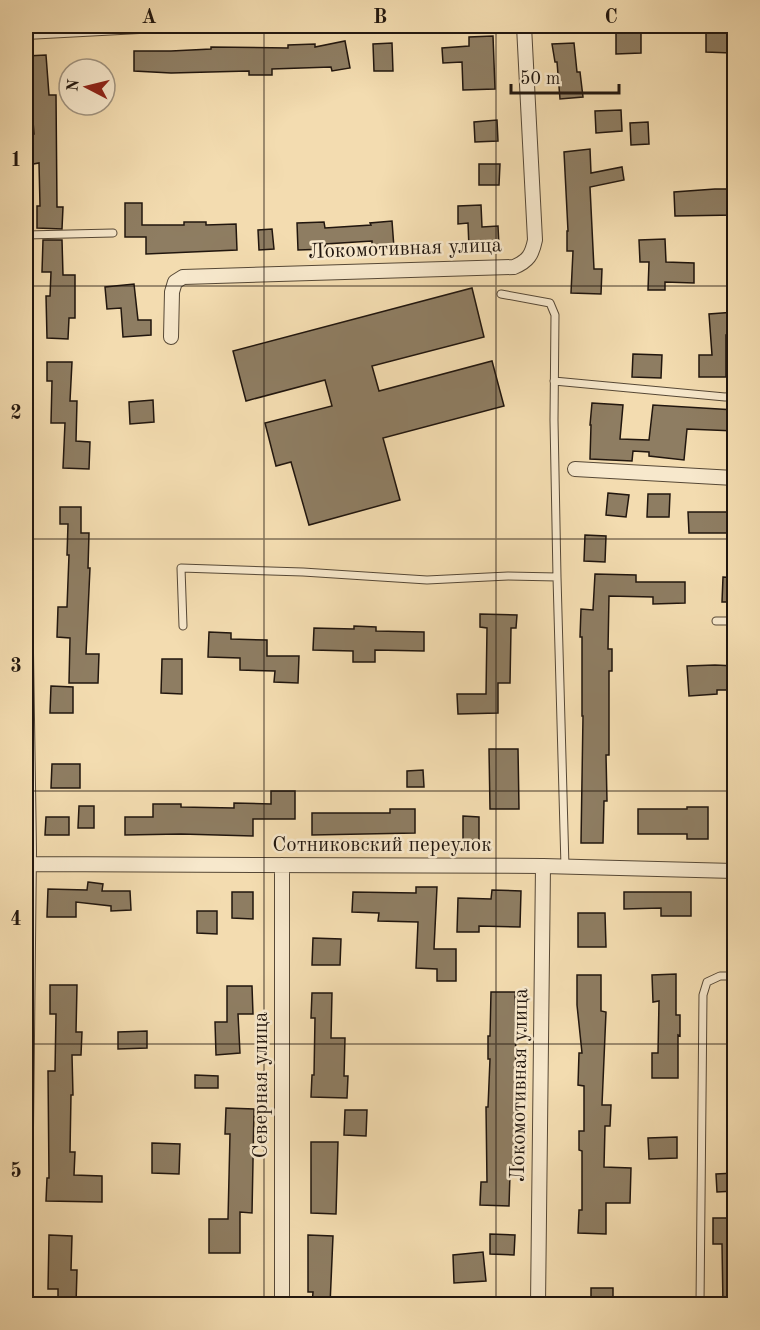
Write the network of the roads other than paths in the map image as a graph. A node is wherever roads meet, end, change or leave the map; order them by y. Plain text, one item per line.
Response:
1 (139, 26) edge
2 (524, 26) edge
3 (26, 32) edge
4 (114, 233) dead end
5 (26, 235) edge
6 (501, 294) dead end
7 (171, 338) dead end
8 (554, 381) junction
9 (735, 396) edge
10 (576, 469) dead end
11 (735, 478) edge
12 (557, 577) junction
13 (716, 621) dead end
14 (735, 621) edge
15 (183, 626) dead end
16 (26, 653) edge
17 (27, 855) edge
18 (282, 865) junction
19 (543, 866) junction
20 (565, 867) junction
21 (735, 871) edge
22 (735, 976) edge
23 (26, 1129) edge
24 (282, 1305) edge
25 (538, 1305) edge
26 (700, 1305) edge

1 - 3 street
2 - 7 street, Локомотивная улица
4 - 5 lane
6 - 8 lane
8 - 9 lane
8 - 12 lane
10 - 11 street
12 - 15 lane
12 - 20 lane
13 - 14 lane
16 - 17 street
17 - 18 street, Сотниковский переулок
17 - 23 street
18 - 19 street, Сотниковский переулок
18 - 24 street, Северная улица
19 - 20 street, Сотниковский переулок
19 - 25 street, Локомотивная улица
20 - 21 street, Сотниковский переулок
22 - 26 lane

